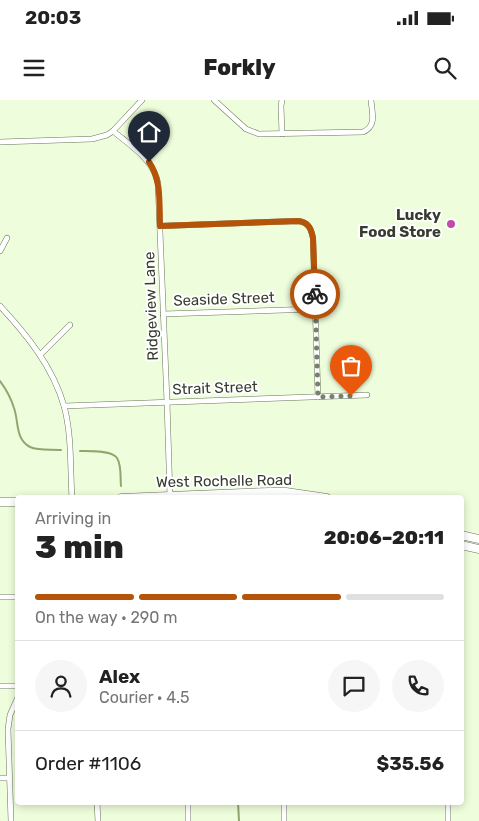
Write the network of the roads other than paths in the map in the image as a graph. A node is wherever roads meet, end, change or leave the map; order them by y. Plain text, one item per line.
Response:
1 (142, 100) edge
2 (214, 100) edge
3 (282, 100) edge
4 (371, 100) edge
5 (113, 132) junction
6 (282, 134) junction
7 (0, 142) edge
8 (160, 226) junction
9 (7, 238) dead end
10 (0, 251) edge
11 (0, 306) edge
12 (315, 309) junction
13 (164, 314) junction
14 (70, 325) dead end
15 (40, 355) junction
16 (367, 395) dead end
17 (318, 397) junction
18 (167, 402) junction
19 (64, 406) junction
20 (72, 495) edge
21 (170, 495) edge
22 (195, 495) edge
23 (307, 495) edge
24 (0, 502) edge
25 (15, 502) edge
26 (464, 536) edge
27 (479, 539) edge
28 (464, 546) edge
29 (479, 549) edge
30 (0, 597) edge
31 (15, 597) edge
32 (0, 686) edge
33 (15, 686) edge
34 (15, 704) edge
35 (0, 778) edge
36 (9, 778) junction
37 (97, 805) edge
38 (188, 805) edge
39 (284, 805) edge
40 (448, 805) edge
41 (11, 821) edge
42 (98, 821) edge
43 (188, 821) edge
44 (284, 821) edge
45 (448, 821) edge

1 - 5 street
2 - 6 street
3 - 6 street
4 - 6 street
5 - 7 street
5 - 8 street, Ridgeview Lane
8 - 12 street
8 - 13 street, Ridgeview Lane
9 - 10 street
11 - 15 street
12 - 13 street, Seaside Street
12 - 17 street
13 - 18 street, Ridgeview Lane
14 - 15 street
15 - 19 street
16 - 17 street, Strait Street
17 - 18 street, Strait Street
18 - 19 street, Strait Street
18 - 21 street, Ridgeview Lane
19 - 20 street
22 - 23 street, West Rochelle Road
24 - 25 street
26 - 27 street
28 - 29 street
30 - 31 street
32 - 33 street
34 - 36 street
35 - 36 street
36 - 41 street
37 - 42 street
38 - 43 street
39 - 44 street
40 - 45 street

